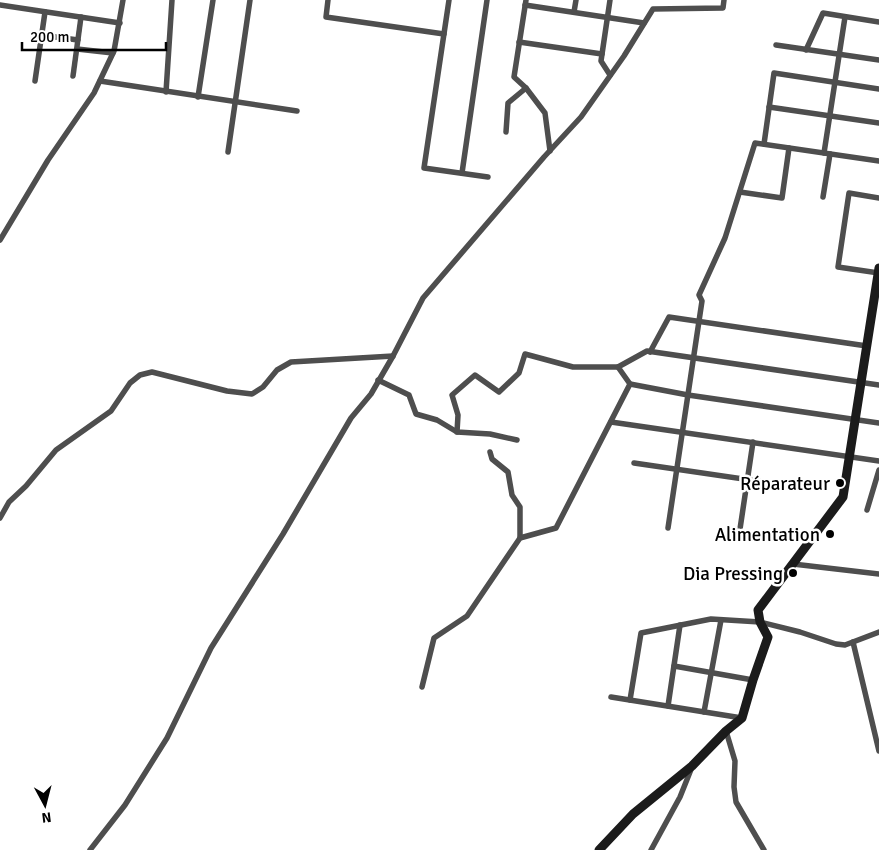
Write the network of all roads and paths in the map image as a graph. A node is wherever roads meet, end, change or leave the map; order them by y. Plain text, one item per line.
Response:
1 (123, 0) edge
2 (172, 0) edge
3 (213, 0) edge
4 (250, 0) edge
5 (328, 0) edge
6 (449, 0) edge
7 (487, 0) edge
8 (576, 0) edge
9 (610, 0) edge
10 (685, 0) edge
11 (724, 0) edge
12 (2, 3) edge
13 (525, 3) edge
14 (684, 8) junction
15 (45, 12) junction
16 (574, 12) junction
17 (845, 16) junction
18 (81, 17) junction
19 (608, 17) junction
20 (879, 22) edge
21 (120, 23) junction
22 (644, 23) junction
23 (444, 34) junction
24 (41, 35) junction
25 (78, 40) junction
26 (520, 42) junction
27 (776, 45) dead end
28 (77, 49) junction
29 (806, 50) junction
30 (113, 53) junction
31 (602, 54) junction
32 (839, 54) junction
33 (879, 60) edge
34 (610, 75) junction
35 (73, 76) dead end
36 (35, 81) dead end
37 (100, 81) junction
38 (835, 82) junction
39 (526, 88) junction
40 (879, 88) edge
41 (166, 92) junction
42 (198, 96) junction
43 (235, 102) junction
44 (769, 107) junction
45 (297, 111) dead end
46 (830, 116) junction
47 (879, 123) edge
48 (506, 132) dead end
49 (764, 144) junction
50 (789, 148) junction
51 (550, 151) junction
52 (228, 152) dead end
53 (827, 153) junction
54 (879, 161) edge
55 (462, 173) junction
56 (488, 177) dead end
57 (740, 192) junction
58 (823, 197) dead end
59 (879, 198) edge
60 (0, 240) edge
61 (879, 268) edge
62 (879, 273) edge
63 (699, 321) junction
64 (867, 346) junction
65 (650, 352) junction
66 (393, 356) junction
67 (693, 358) junction
68 (618, 367) junction
69 (378, 380) junction
70 (861, 383) junction
71 (630, 384) junction
72 (879, 385) edge
73 (688, 395) junction
74 (856, 419) junction
75 (611, 422) junction
76 (879, 422) edge
77 (457, 432) junction
78 (682, 432) junction
79 (517, 440) dead end
80 (753, 442) junction
81 (490, 452) dead end
82 (850, 458) junction
83 (879, 461) edge
84 (634, 463) dead end
85 (677, 469) junction
86 (879, 470) edge
87 (747, 479) junction
88 (770, 483) dead end
89 (867, 510) dead end
90 (0, 518) edge
91 (668, 528) dead end
92 (740, 529) dead end
93 (520, 538) junction
94 (793, 564) junction
95 (879, 574) edge
96 (721, 620) junction
97 (760, 622) junction
98 (680, 625) junction
99 (879, 632) edge
100 (853, 642) junction
101 (674, 666) junction
102 (711, 673) junction
103 (753, 680) junction
104 (422, 687) dead end
105 (611, 697) dead end
106 (630, 700) junction
107 (668, 706) junction
108 (704, 712) junction
109 (742, 718) junction
110 (726, 731) junction
111 (879, 751) edge
112 (692, 766) junction
113 (90, 850) edge
114 (600, 850) edge
115 (651, 850) edge
116 (764, 850) edge

1 - 21 street
2 - 41 street
3 - 42 street
4 - 43 street
5 - 23 street
6 - 23 street
7 - 55 street
8 - 16 street
9 - 19 street
10 - 14 street
11 - 14 street
12 - 15 street
13 - 16 street
13 - 26 street
14 - 22 street
15 - 18 street
15 - 24 street
16 - 19 street
17 - 20 street
17 - 29 street
17 - 32 street
18 - 21 street
18 - 25 street
19 - 22 street
19 - 31 street
21 - 30 street
22 - 34 street
23 - 55 street
24 - 25 street
24 - 36 street
25 - 28 street
26 - 31 street
26 - 39 street
27 - 29 street
28 - 30 street
28 - 35 street
29 - 32 street
30 - 37 street
31 - 34 street
32 - 33 street
32 - 38 street
34 - 51 street
37 - 41 street
37 - 60 street
38 - 40 street
38 - 44 street
38 - 46 street
39 - 48 street
39 - 51 street
41 - 42 street
42 - 43 street
43 - 45 street
43 - 52 street
44 - 46 street
44 - 49 street
46 - 47 street
46 - 53 street
49 - 50 street
49 - 57 street
50 - 53 street
50 - 57 street
51 - 66 street
53 - 54 street
53 - 58 street
55 - 56 street
57 - 63 street
59 - 62 street
61 - 62 street
62 - 64 street
63 - 64 street
63 - 65 street
63 - 67 street
64 - 70 street
65 - 67 street
65 - 68 street
66 - 69 street
66 - 90 street
67 - 70 street
67 - 73 street
68 - 71 street
68 - 77 street
69 - 77 street
69 - 113 street
70 - 72 street
70 - 74 street
71 - 73 street
71 - 75 street
73 - 74 street
73 - 78 street
74 - 76 street
74 - 82 street
75 - 78 street
75 - 93 street
77 - 79 street
78 - 80 street
78 - 85 street
80 - 82 street
80 - 87 street
81 - 93 street
82 - 83 street
82 - 94 street
84 - 85 street
85 - 87 street
85 - 91 street
86 - 89 street
87 - 88 street
87 - 92 street
93 - 104 street
94 - 95 street
94 - 97 street
96 - 97 street
96 - 98 street
96 - 102 street
97 - 100 street
97 - 103 street
98 - 101 street
98 - 106 street
99 - 100 street
100 - 111 street
101 - 102 street
101 - 107 street
102 - 103 street
102 - 108 street
103 - 109 street
105 - 106 street
106 - 107 street
107 - 108 street
108 - 109 street
109 - 110 street
110 - 112 street
110 - 116 street
112 - 114 street
112 - 115 street

